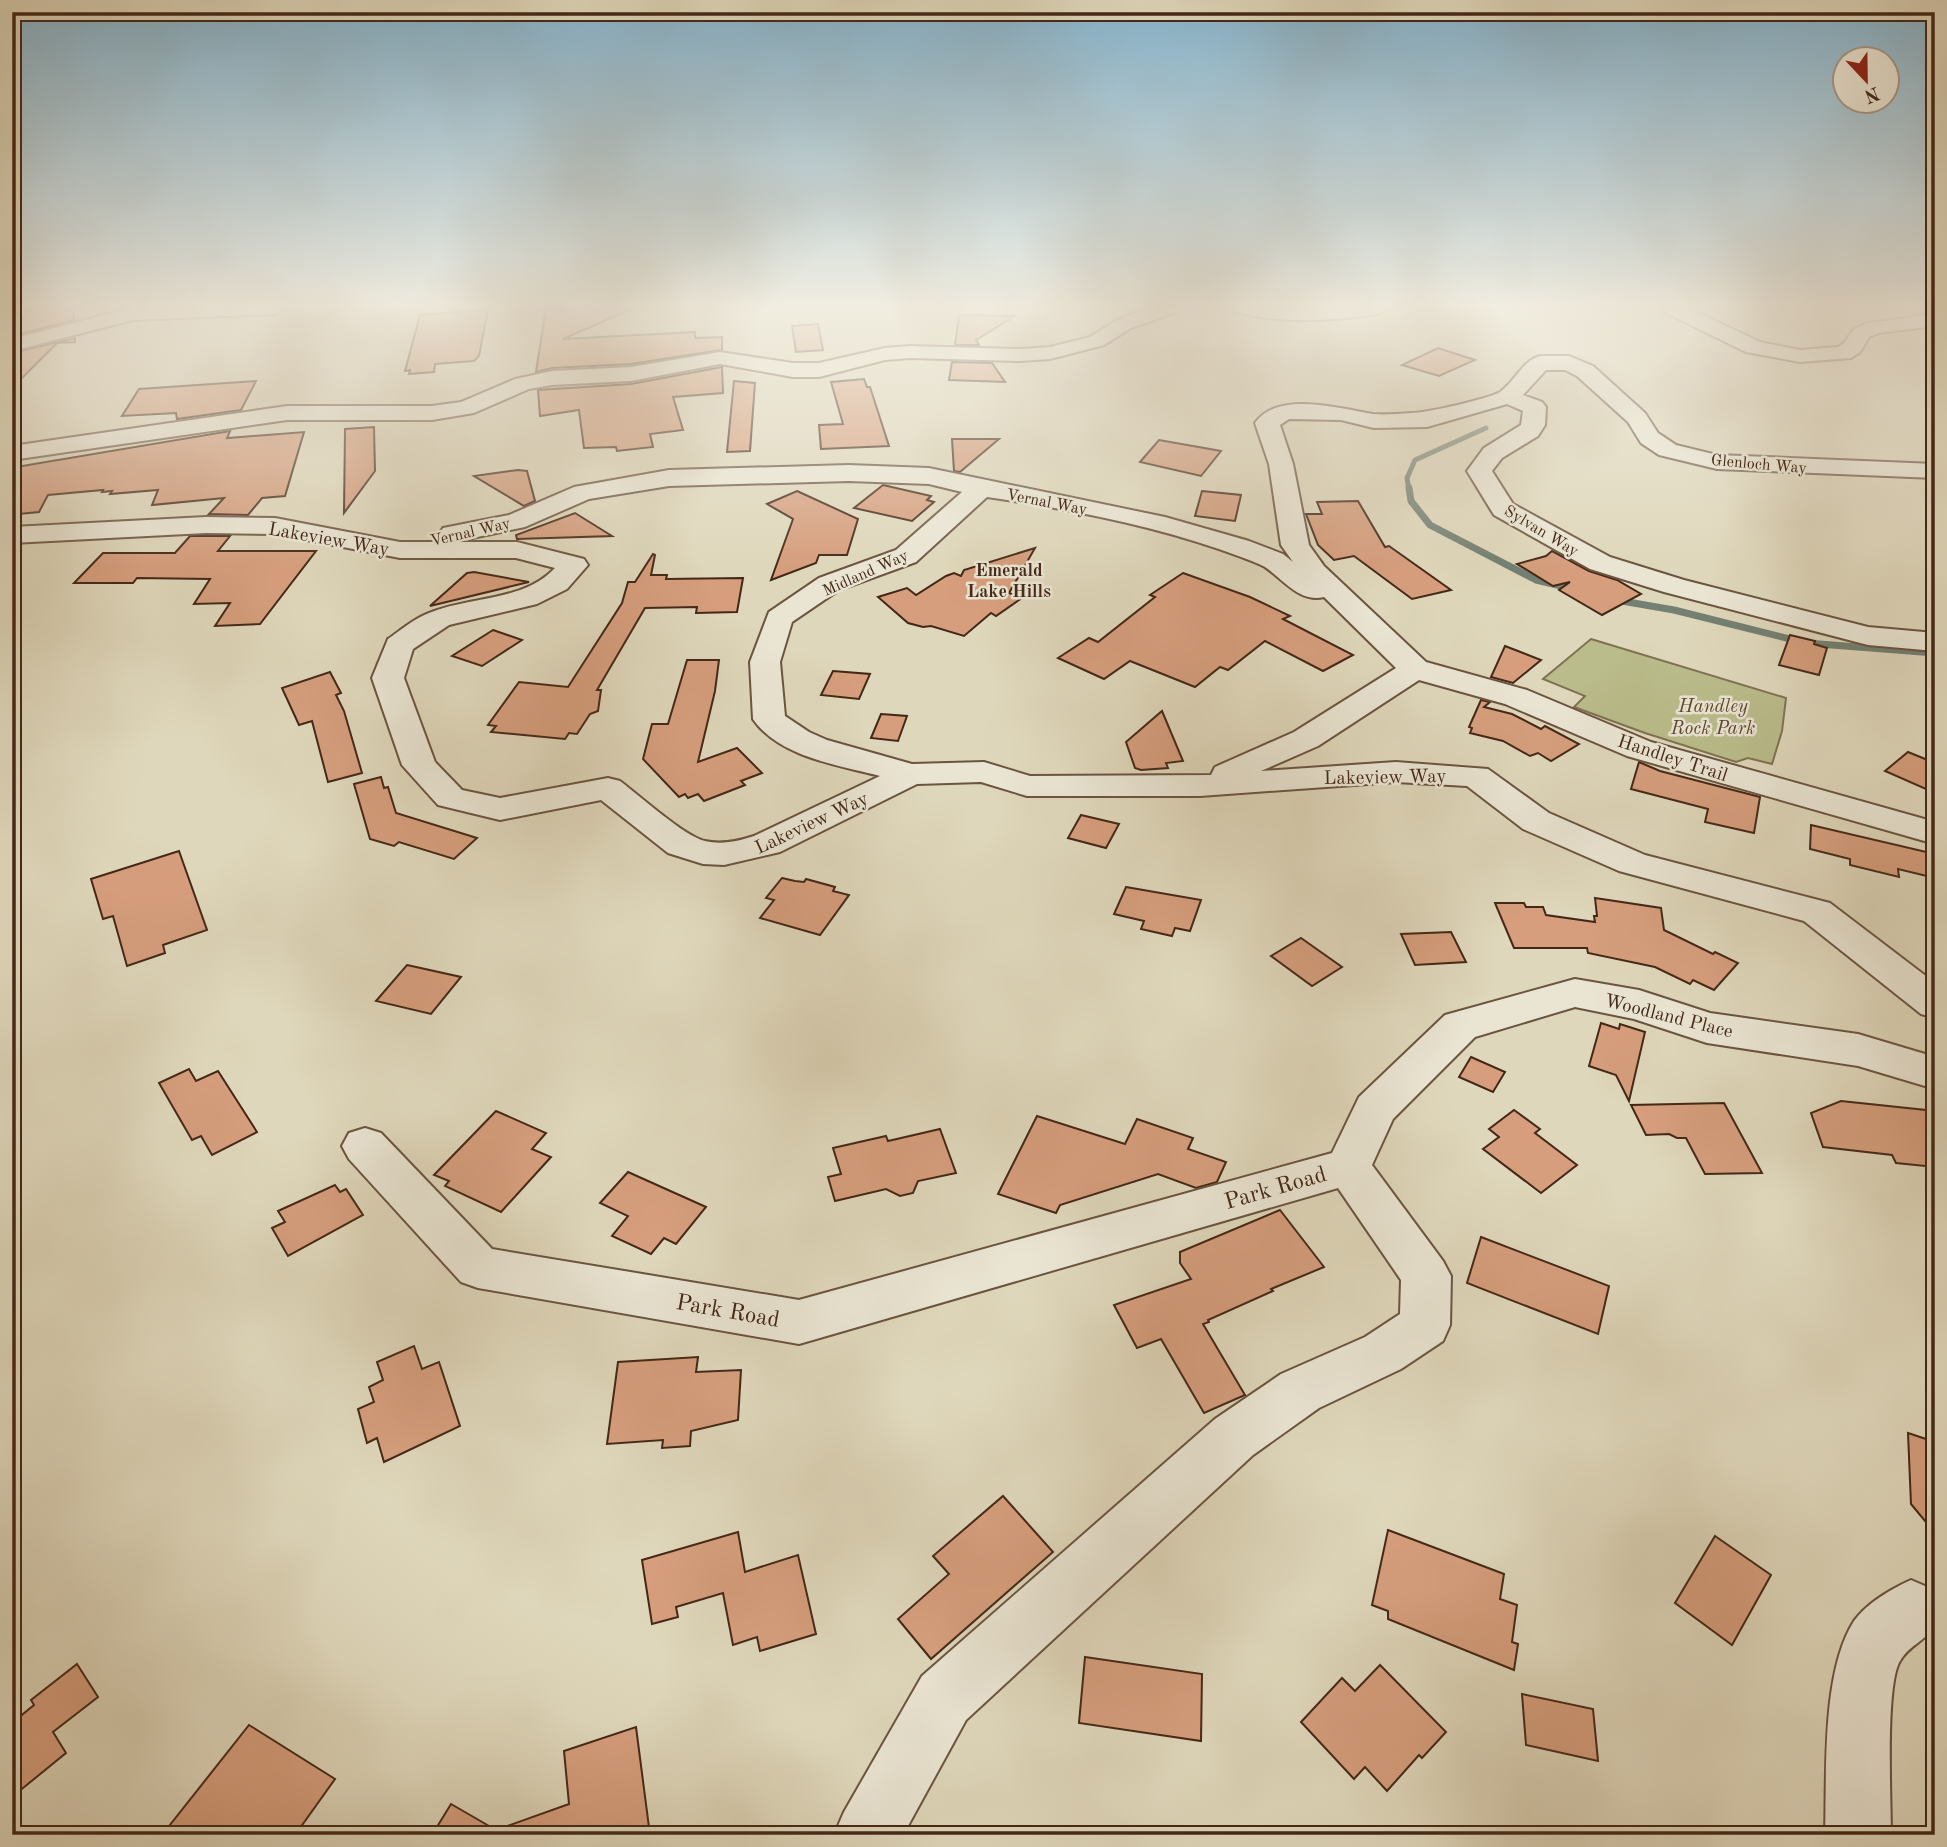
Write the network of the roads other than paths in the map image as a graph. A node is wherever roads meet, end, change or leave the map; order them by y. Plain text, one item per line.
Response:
1 (499, 394) edge
2 (1511, 394) edge
3 (1611, 394) edge
4 (1508, 397) junction
5 (12, 453) edge
6 (1935, 471) edge
7 (981, 489) junction
8 (12, 535) edge
9 (400, 550) junction
10 (1380, 633) junction
11 (1935, 642) edge
12 (1415, 669) junction
13 (911, 774) junction
14 (1200, 786) junction
15 (1935, 834) edge
16 (1935, 1004) edge
17 (1935, 1073) edge
18 (365, 1146) dead end
19 (1348, 1167) junction
20 (1911, 1610) dead end
21 (867, 1835) edge
22 (1858, 1835) edge

1 - 5 street
2 - 4 street, Glenloch Way
3 - 6 street, Glenloch Way
4 - 10 street
4 - 11 street, Sylvan Way
7 - 9 street, Vernal Way
7 - 10 street, Vernal Way
7 - 13 street, Midland Way
8 - 9 street, Lakeview Way
9 - 13 street, Lakeview Way
10 - 12 street, Vernal Way
12 - 14 street
12 - 15 street, Handley Trail
13 - 14 street, Lakeview Way
14 - 16 street, Lakeview Way
17 - 19 street, Woodland Place
18 - 19 street, Park Road
19 - 21 street, Park Road
20 - 22 street

